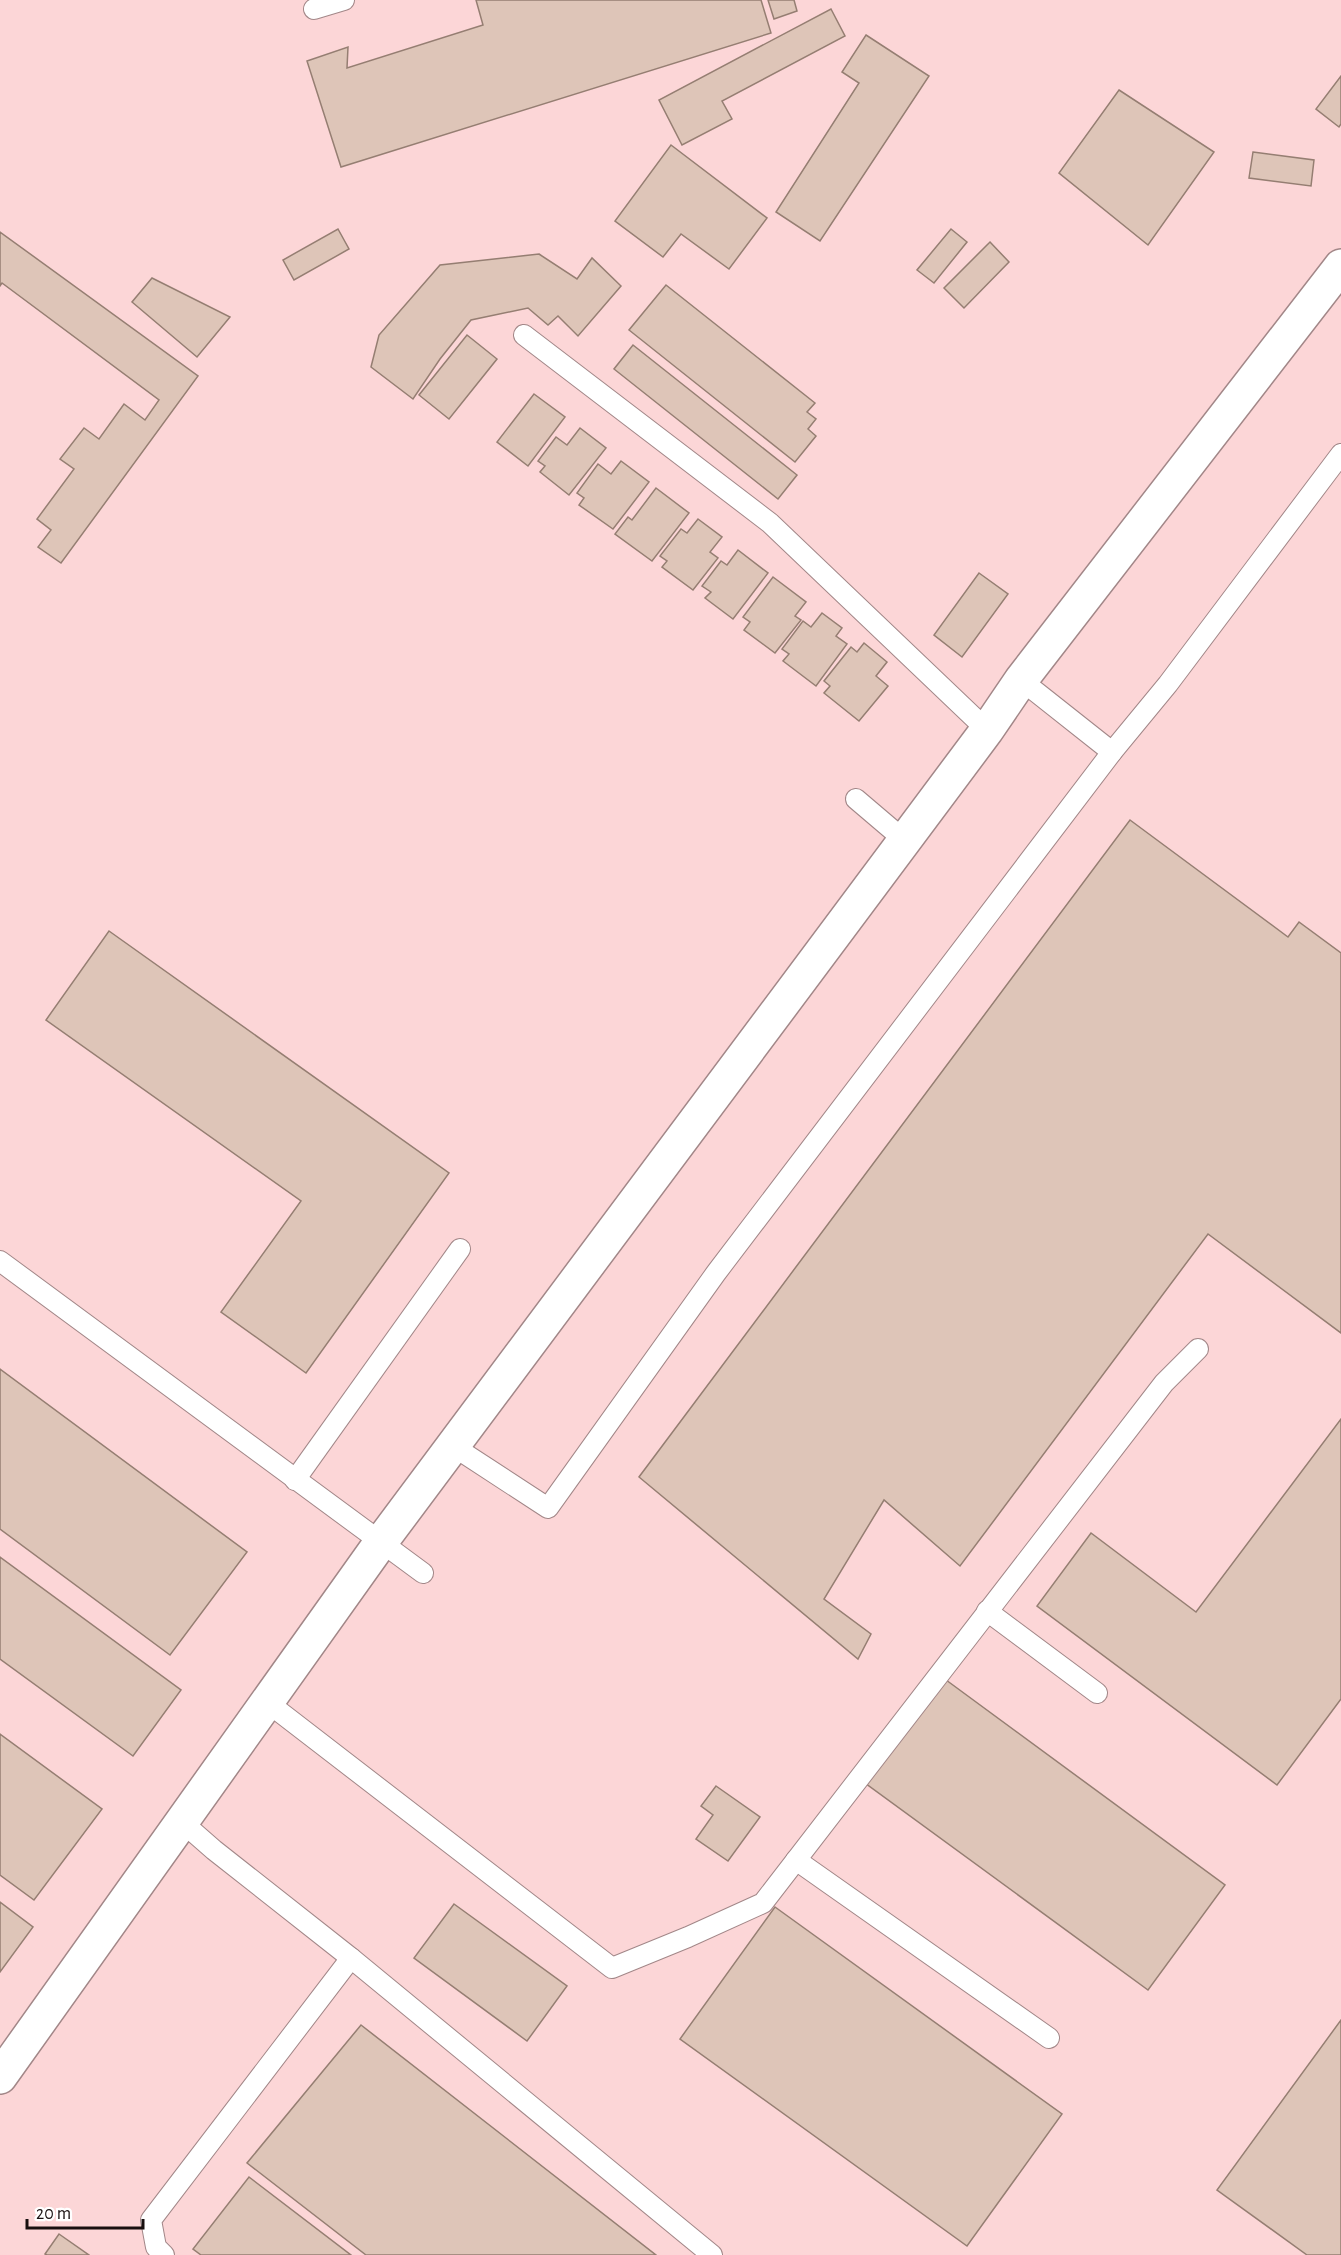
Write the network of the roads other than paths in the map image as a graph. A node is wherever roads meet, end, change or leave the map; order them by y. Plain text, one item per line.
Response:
1 (344, 0) edge
2 (314, 9) dead end
3 (1341, 266) edge
4 (524, 335) dead end
5 (1339, 461) edge
6 (1021, 680) junction
7 (987, 730) junction
8 (1112, 752) junction
9 (856, 799) dead end
10 (903, 839) junction
11 (460, 1249) dead end
12 (0, 1262) edge
13 (1198, 1349) dead end
14 (453, 1446) junction
15 (295, 1480) junction
16 (381, 1542) junction
17 (423, 1573) dead end
18 (987, 1611) junction
19 (1097, 1693) dead end
20 (267, 1702) junction
21 (182, 1821) junction
22 (796, 1860) junction
23 (351, 1958) junction
24 (1049, 2038) dead end
25 (1, 2073) edge
26 (164, 2255) edge
27 (712, 2255) edge

1 - 2 lane
3 - 6 street
4 - 7 lane
5 - 8 lane
6 - 7 street
6 - 8 lane
7 - 10 street
8 - 14 lane
9 - 10 lane
10 - 14 street
11 - 15 lane
12 - 15 lane
13 - 18 lane
14 - 16 street
15 - 16 lane
16 - 17 lane
16 - 20 street
18 - 19 lane
18 - 22 lane
20 - 21 street
20 - 22 lane
21 - 23 lane
21 - 25 street
22 - 24 lane
23 - 26 lane
23 - 27 lane

